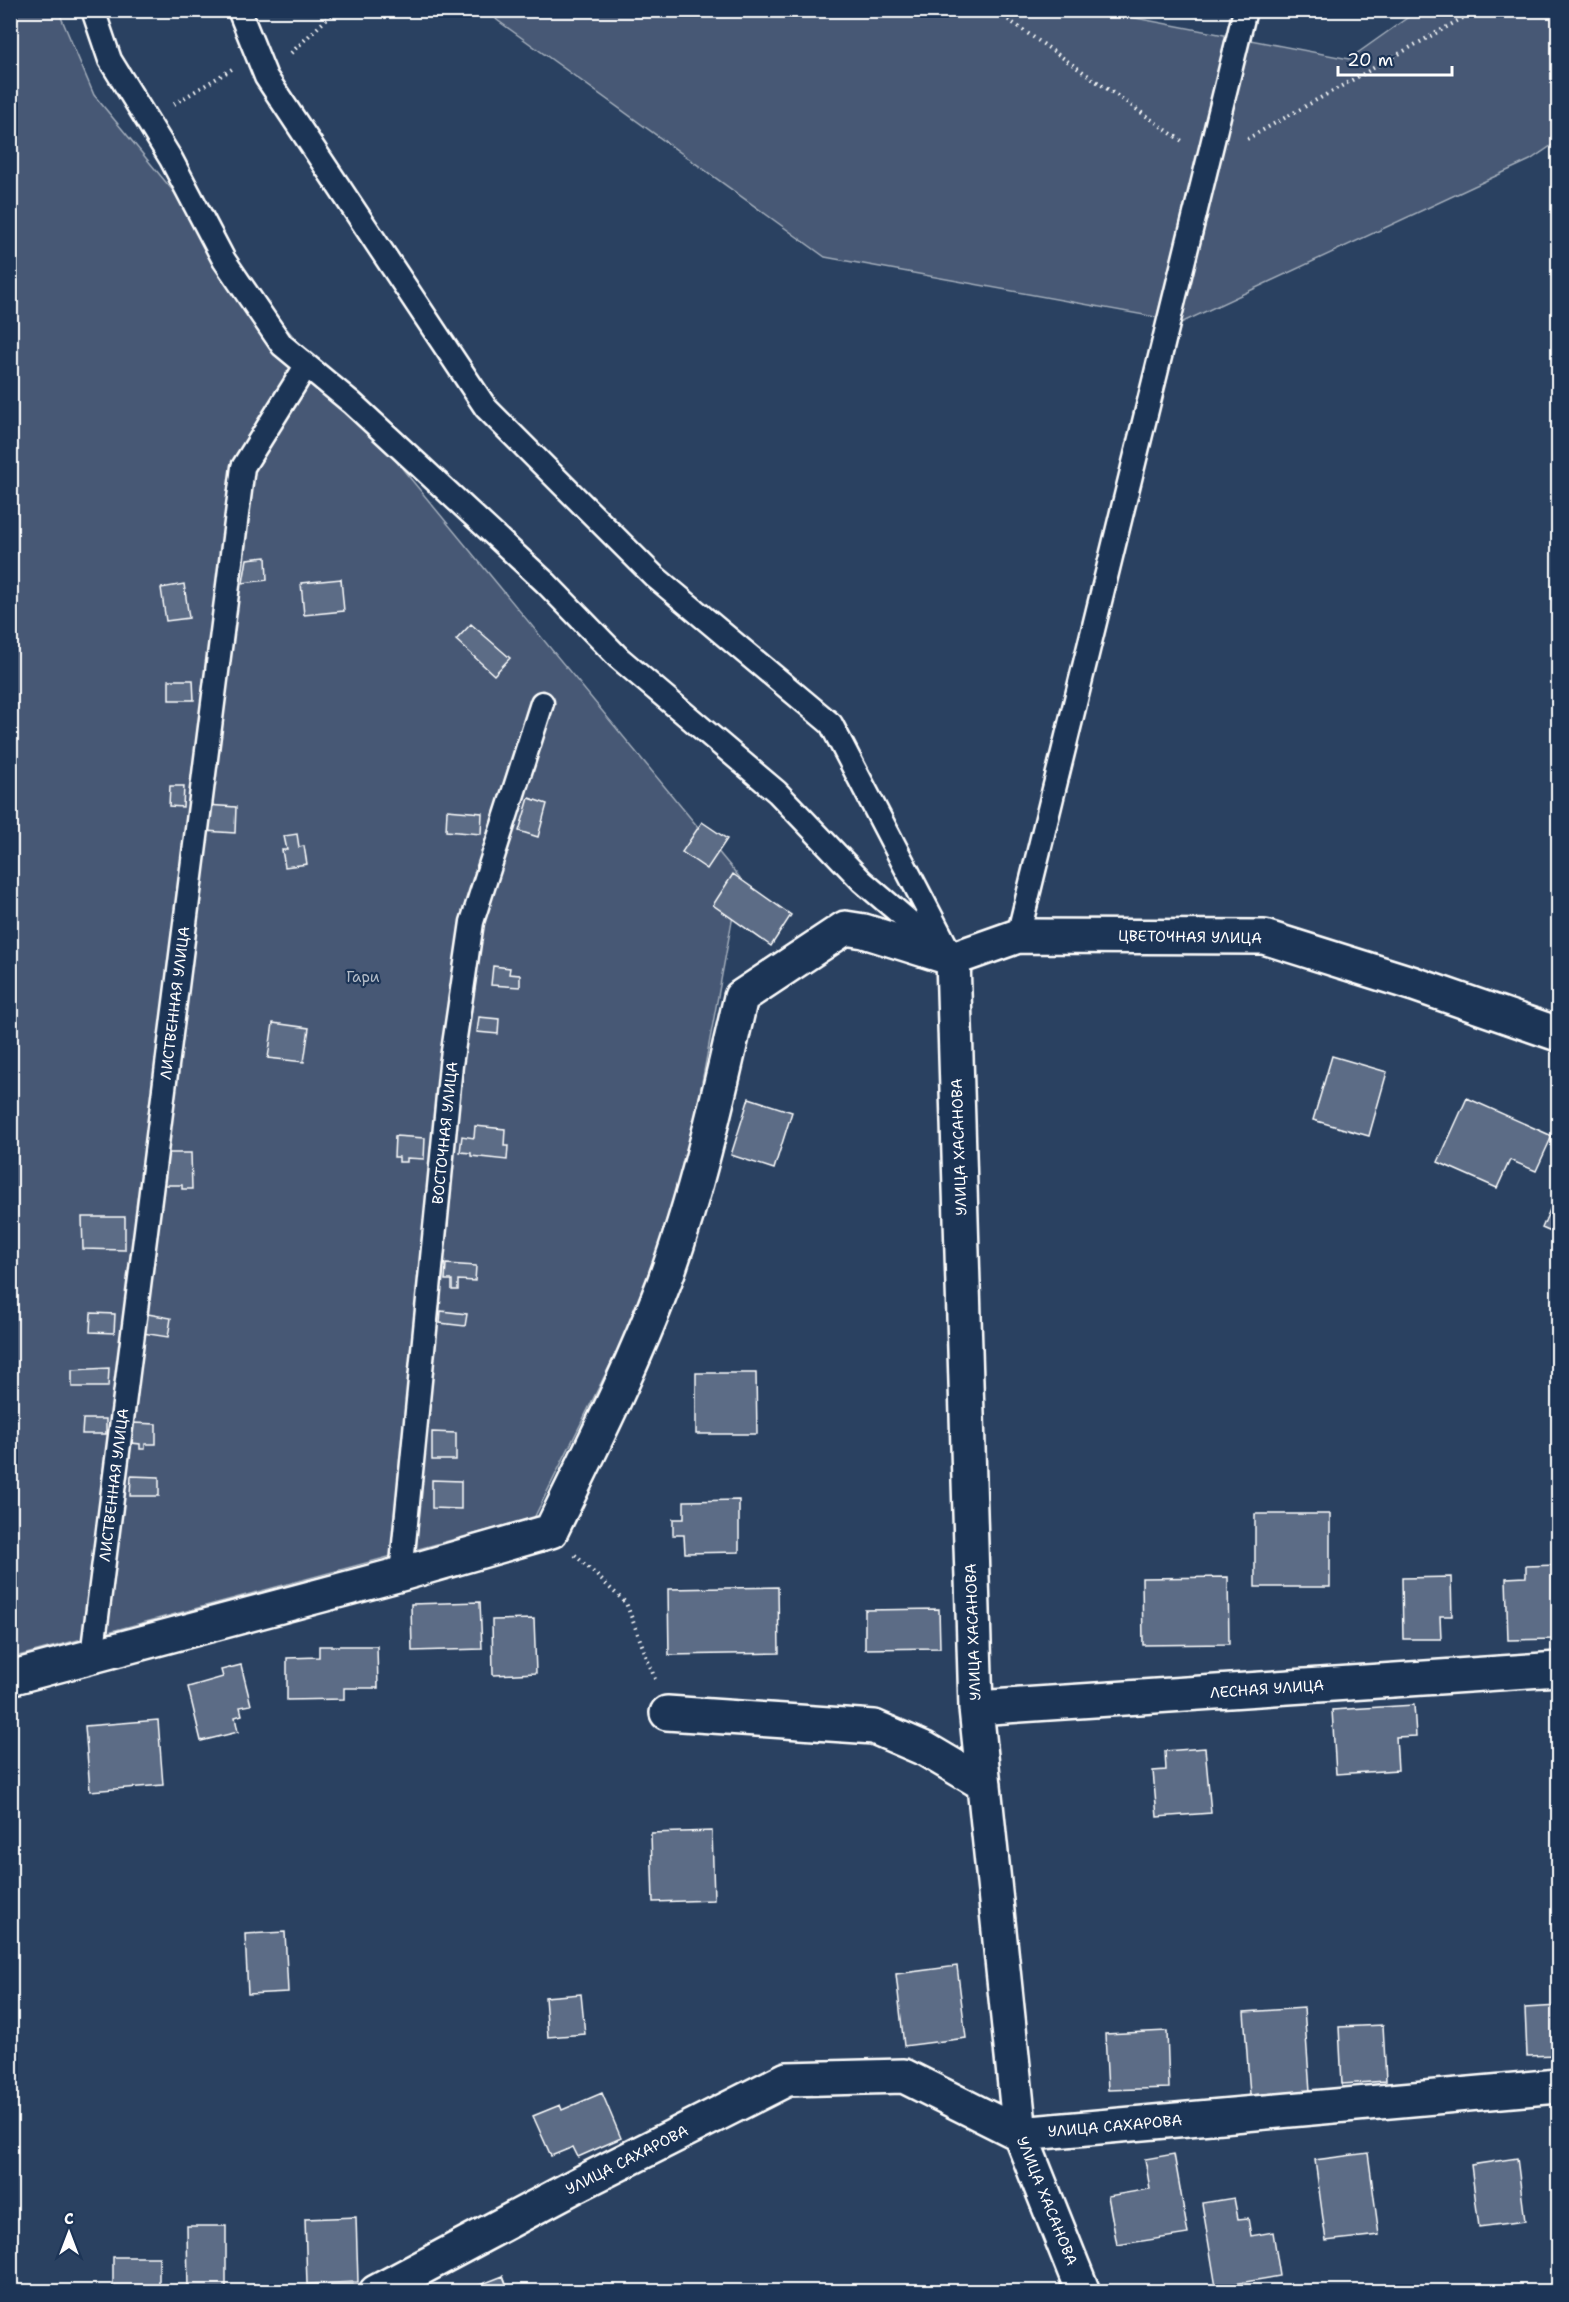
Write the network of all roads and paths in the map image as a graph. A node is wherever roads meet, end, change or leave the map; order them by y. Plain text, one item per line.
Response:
1 (93, 10) edge
2 (239, 10) edge
3 (336, 10) edge
4 (1245, 10) edge
5 (257, 54) junction
6 (266, 77) junction
7 (147, 120) junction
8 (306, 366) junction
9 (542, 703) dead end
10 (1018, 936) junction
11 (953, 959) junction
12 (1558, 1034) edge
13 (551, 1531) junction
14 (401, 1574) junction
15 (92, 1656) junction
16 (1558, 1669) edge
17 (10, 1678) edge
18 (976, 1708) junction
19 (667, 1713) joint
20 (984, 1784) junction
21 (1558, 2086) edge
22 (1020, 2134) junction
23 (376, 2292) edge
24 (1083, 2292) edge

1 - 7 lane
2 - 5 lane
3 - 6 path
4 - 10 lane
5 - 6 lane
5 - 7 path
6 - 11 lane
7 - 8 lane
8 - 11 lane
8 - 15 lane, ЛИСТВЕННАЯ УЛИЦА
9 - 14 lane, ВОСТОЧНАЯ УЛИЦА
10 - 11 street, ЦВЕТОЧНАЯ УЛИЦА
10 - 12 street, ЦВЕТОЧНАЯ УЛИЦА
11 - 13 street
11 - 18 street, УЛИЦА ХАСАНОВА
13 - 14 street
13 - 19 path
14 - 15 street
15 - 17 street
16 - 18 street, ЛЕСНАЯ УЛИЦА
18 - 20 street, УЛИЦА ХАСАНОВА
19 - 20 street
20 - 22 street, УЛИЦА ХАСАНОВА
21 - 22 street, УЛИЦА САХАРОВА
22 - 23 street, УЛИЦА САХАРОВА
22 - 24 street, УЛИЦА ХАСАНОВА

